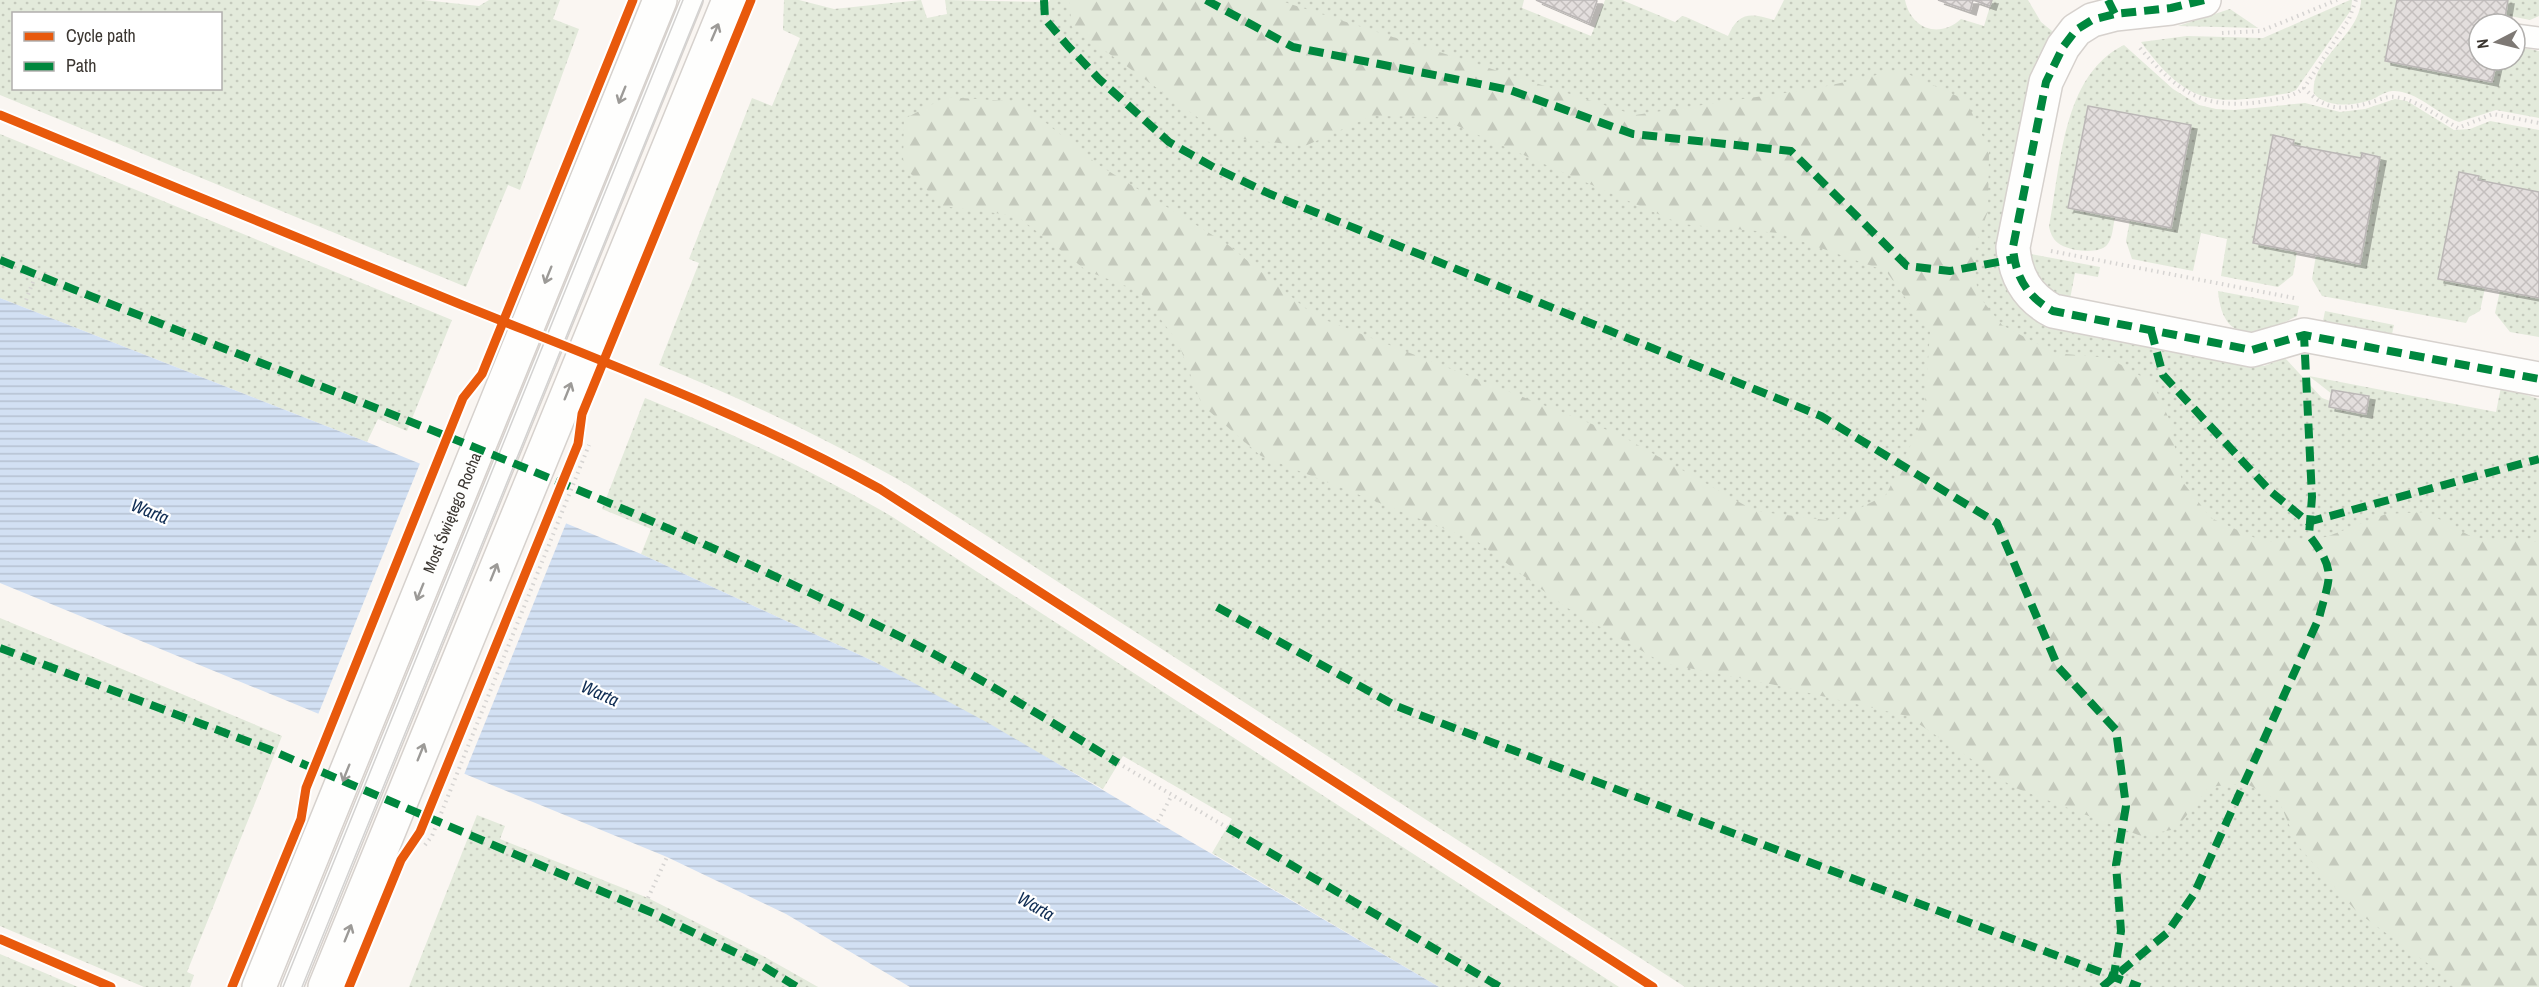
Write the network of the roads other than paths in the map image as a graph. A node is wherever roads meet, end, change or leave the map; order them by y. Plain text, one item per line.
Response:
1 (660, 0) edge
2 (692, 0) edge
3 (729, 0) edge
4 (2204, 0) edge
5 (2112, 7) edge
6 (658, 46) junction
7 (2539, 379) edge
8 (260, 987) edge
9 (292, 987) edge
10 (326, 987) edge

1 - 6 street, Most Świętego Rocha
2 - 6 lane
10 -> 3 street
4 - 5 street
5 - 7 street
6 -> 8 street, Most Świętego Rocha
6 - 9 lane

